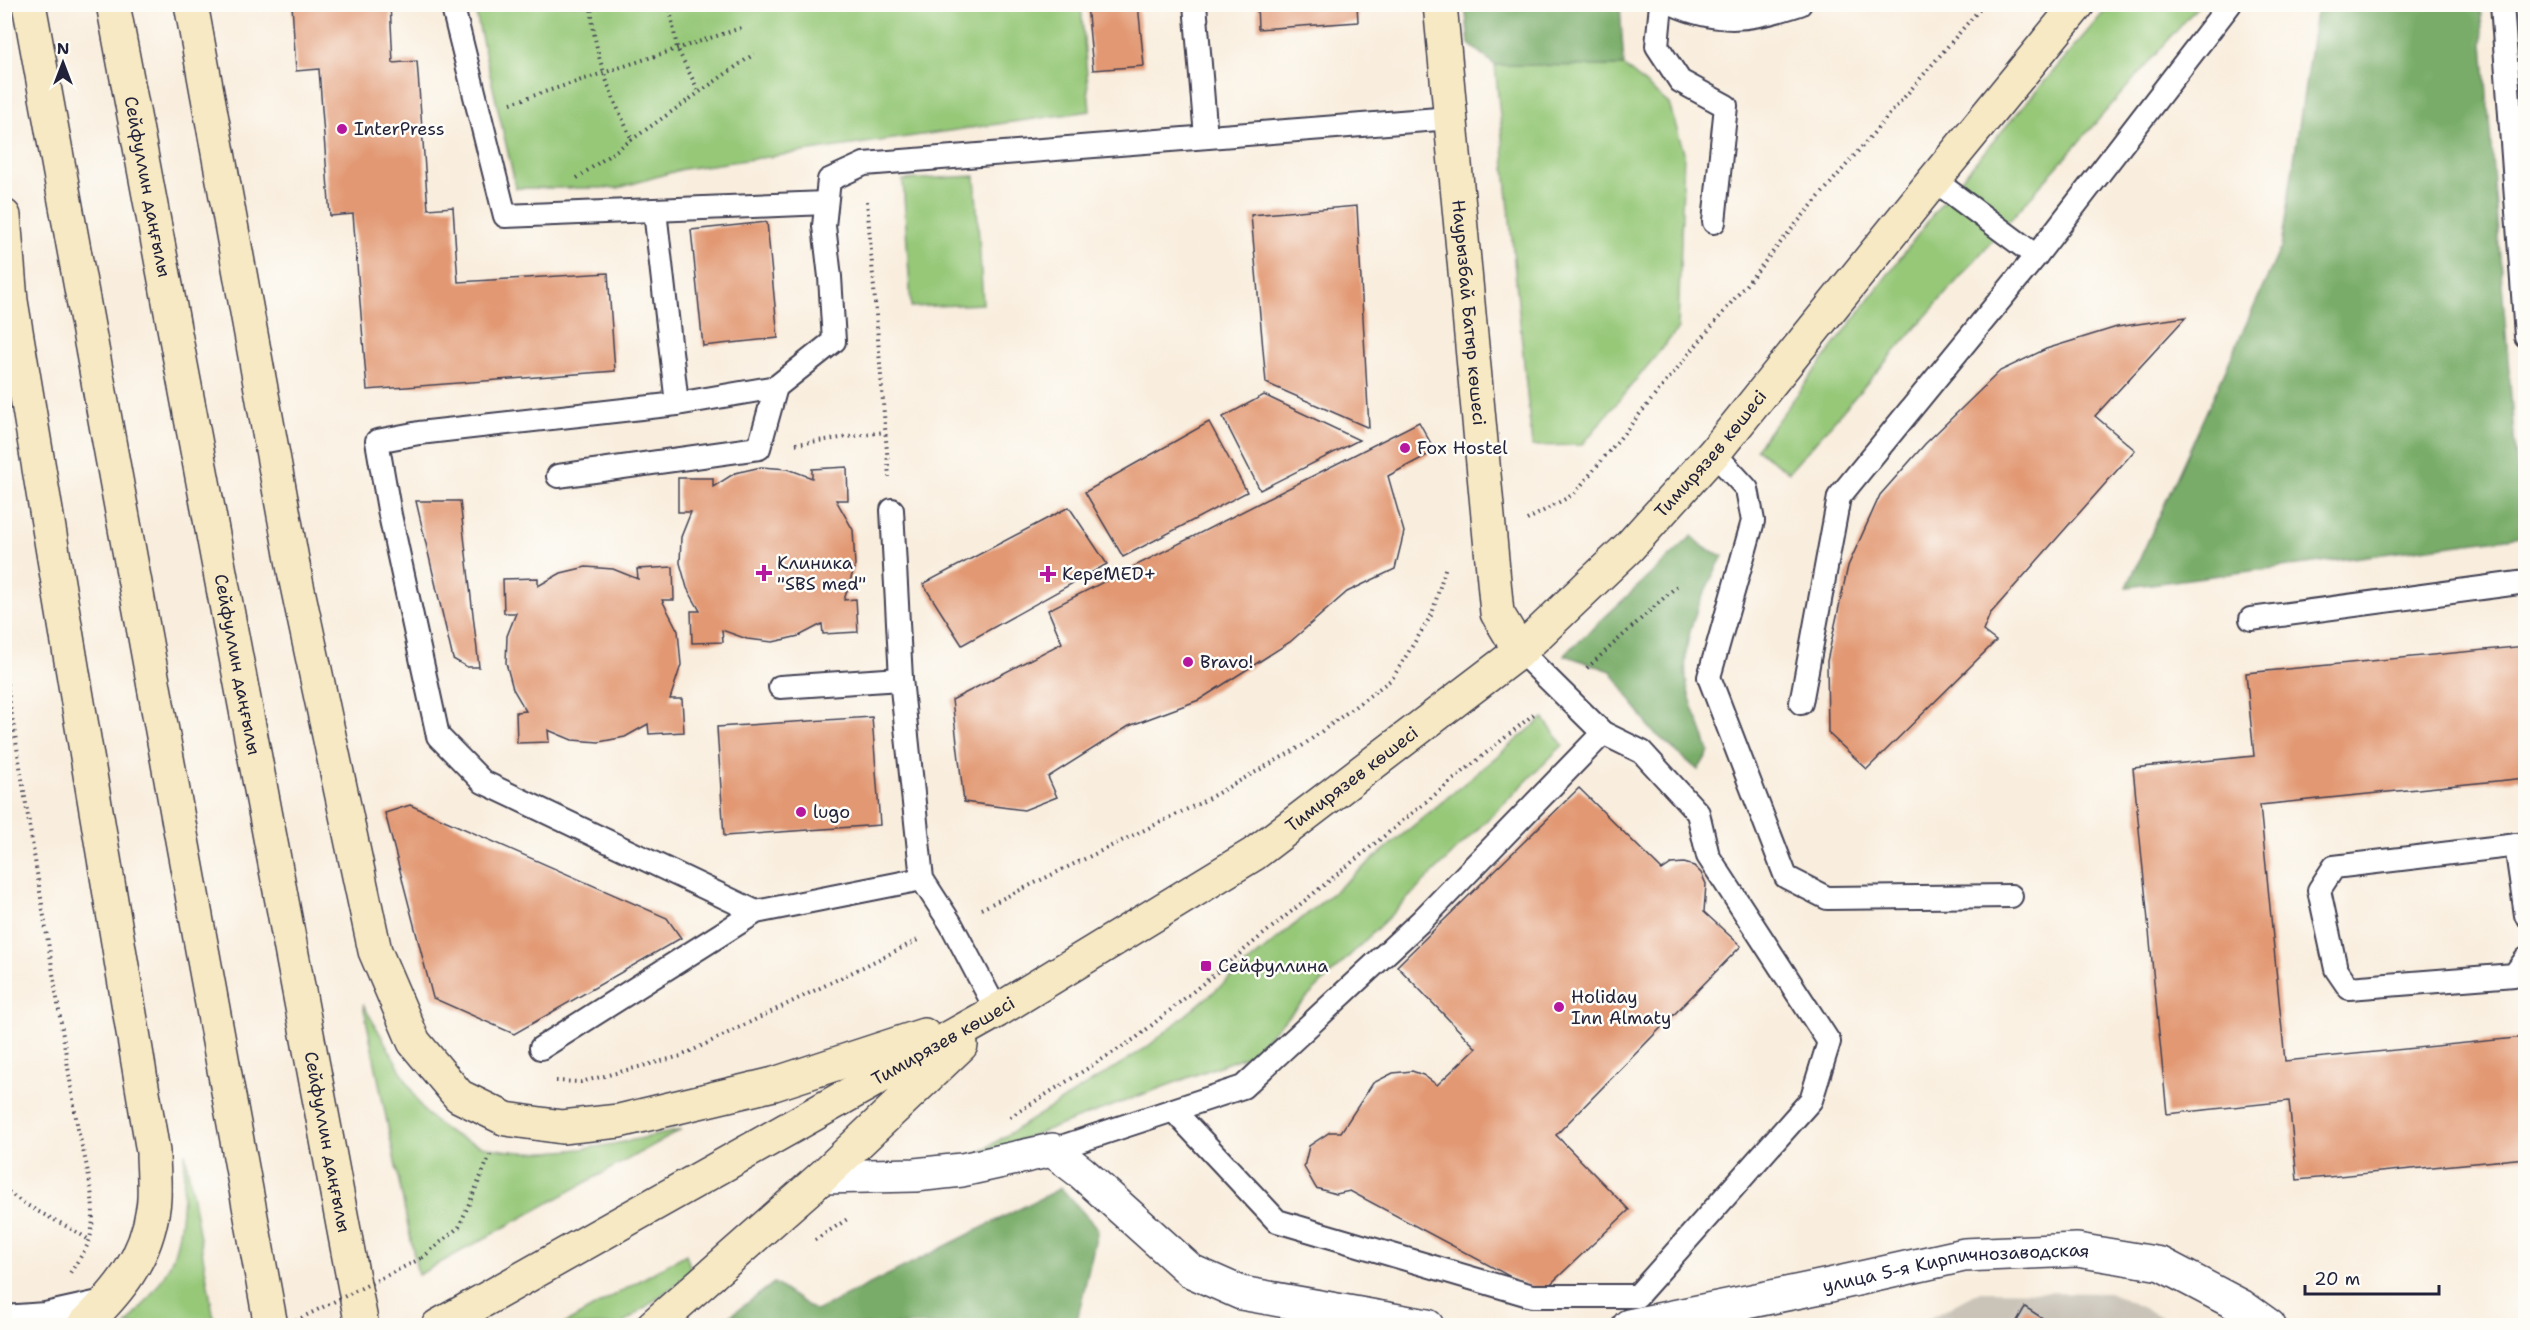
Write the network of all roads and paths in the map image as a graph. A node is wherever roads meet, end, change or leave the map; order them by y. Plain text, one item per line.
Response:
1 (28, 4) edge
2 (113, 4) edge
3 (191, 4) edge
4 (452, 4) edge
5 (591, 4) edge
6 (669, 4) edge
7 (1196, 4) edge
8 (1440, 4) edge
9 (1660, 4) edge
10 (1673, 4) edge
11 (1800, 4) edge
12 (1984, 4) edge
13 (2078, 4) edge
14 (2230, 4) edge
15 (2502, 4) edge
16 (744, 27) dead end
17 (677, 48) junction
18 (754, 54) dead end
19 (602, 73) junction
20 (699, 92) junction
21 (479, 114) junction
22 (1450, 118) junction
23 (1206, 137) junction
24 (632, 140) junction
25 (864, 164) junction
26 (1934, 180) junction
27 (826, 203) junction
28 (655, 211) junction
29 (4, 216) edge
30 (522, 216) junction
31 (1714, 222) dead end
32 (2036, 256) junction
33 (8, 298) edge
34 (2526, 336) edge
35 (776, 387) junction
36 (677, 404) junction
37 (885, 432) junction
38 (759, 448) junction
39 (1714, 453) junction
40 (558, 476) dead end
41 (892, 510) joint
42 (1526, 521) dead end
43 (1446, 566) dead end
44 (2526, 582) edge
45 (1677, 585) dead end
46 (2251, 619) dead end
47 (1520, 651) junction
48 (4, 666) edge
49 (901, 678) junction
50 (780, 687) dead end
51 (1562, 691) junction
52 (1801, 703) dead end
53 (1603, 733) junction
54 (2521, 845) edge
55 (922, 879) junction
56 (2011, 896) dead end
57 (756, 912) junction
58 (2526, 915) edge
59 (951, 924) junction
60 (2526, 959) edge
61 (997, 1011) junction
62 (541, 1048) dead end
63 (546, 1081) dead end
64 (1174, 1111) junction
65 (1005, 1120) dead end
66 (494, 1146) dead end
67 (1052, 1150) junction
68 (822, 1178) junction
69 (4, 1188) edge
70 (856, 1213) dead end
71 (89, 1240) junction
72 (807, 1245) dead end
73 (110, 1299) junction
74 (45, 1314) junction
75 (4, 1317) edge
76 (83, 1326) edge
77 (271, 1326) edge
78 (285, 1326) edge
79 (362, 1326) edge
80 (438, 1326) edge
81 (653, 1326) edge
82 (1427, 1326) edge
83 (1629, 1326) edge
84 (2269, 1326) edge

1 - 77 main road
2 - 79 main road, Сейфуллин даңғылы
3 - 61 main road
4 - 21 lane
5 - 19 path
6 - 17 path
7 - 23 lane
8 - 22 main road, Наурызбай Батыр көшесі
9 - 31 lane
10 - 11 lane
12 - 42 path
13 - 26 main road, Тимирязев көшесі
14 - 32 lane
15 - 34 lane
16 - 17 path
17 - 19 path
17 - 20 path
18 - 20 path
19 - 21 path
19 - 24 path
20 - 24 path
21 - 30 lane
22 - 23 lane
22 - 47 main road, Наурызбай Батыр көшесі
23 - 25 lane
24 - 30 path
25 - 27 lane
25 - 37 path
26 - 32 lane
26 - 39 main road, Тимирязев көшесі
27 - 28 lane
27 - 35 lane
28 - 30 lane
28 - 36 lane
29 - 33 main road
32 - 52 lane
33 - 73 main road
35 - 36 lane
35 - 38 lane
36 - 57 lane
37 - 38 path
37 - 41 path
38 - 40 lane
39 - 47 main road, Тимирязев көшесі
39 - 56 lane
41 - 49 lane
43 - 59 path
44 - 46 lane
45 - 51 path
47 - 51 lane
47 - 61 main road, Тимирязев көшесі
48 - 71 path
49 - 50 lane
49 - 55 lane
51 - 53 lane
51 - 65 path
53 - 64 lane
53 - 64 lane
54 - 58 lane
54 - 60 lane
55 - 57 lane
55 - 59 lane
57 - 62 lane
59 - 61 lane
59 - 63 path
61 - 68 main road
61 - 80 main road, Тимирязев көшесі
64 - 67 lane
66 - 78 path, bridge
67 - 68 street
67 - 82 street
68 - 81 main road
69 - 71 path
70 - 72 path
71 - 74 path
73 - 74 lane
73 - 76 main road
74 - 75 lane
83 - 84 street, улица 5-я Кирпичнозаводская

